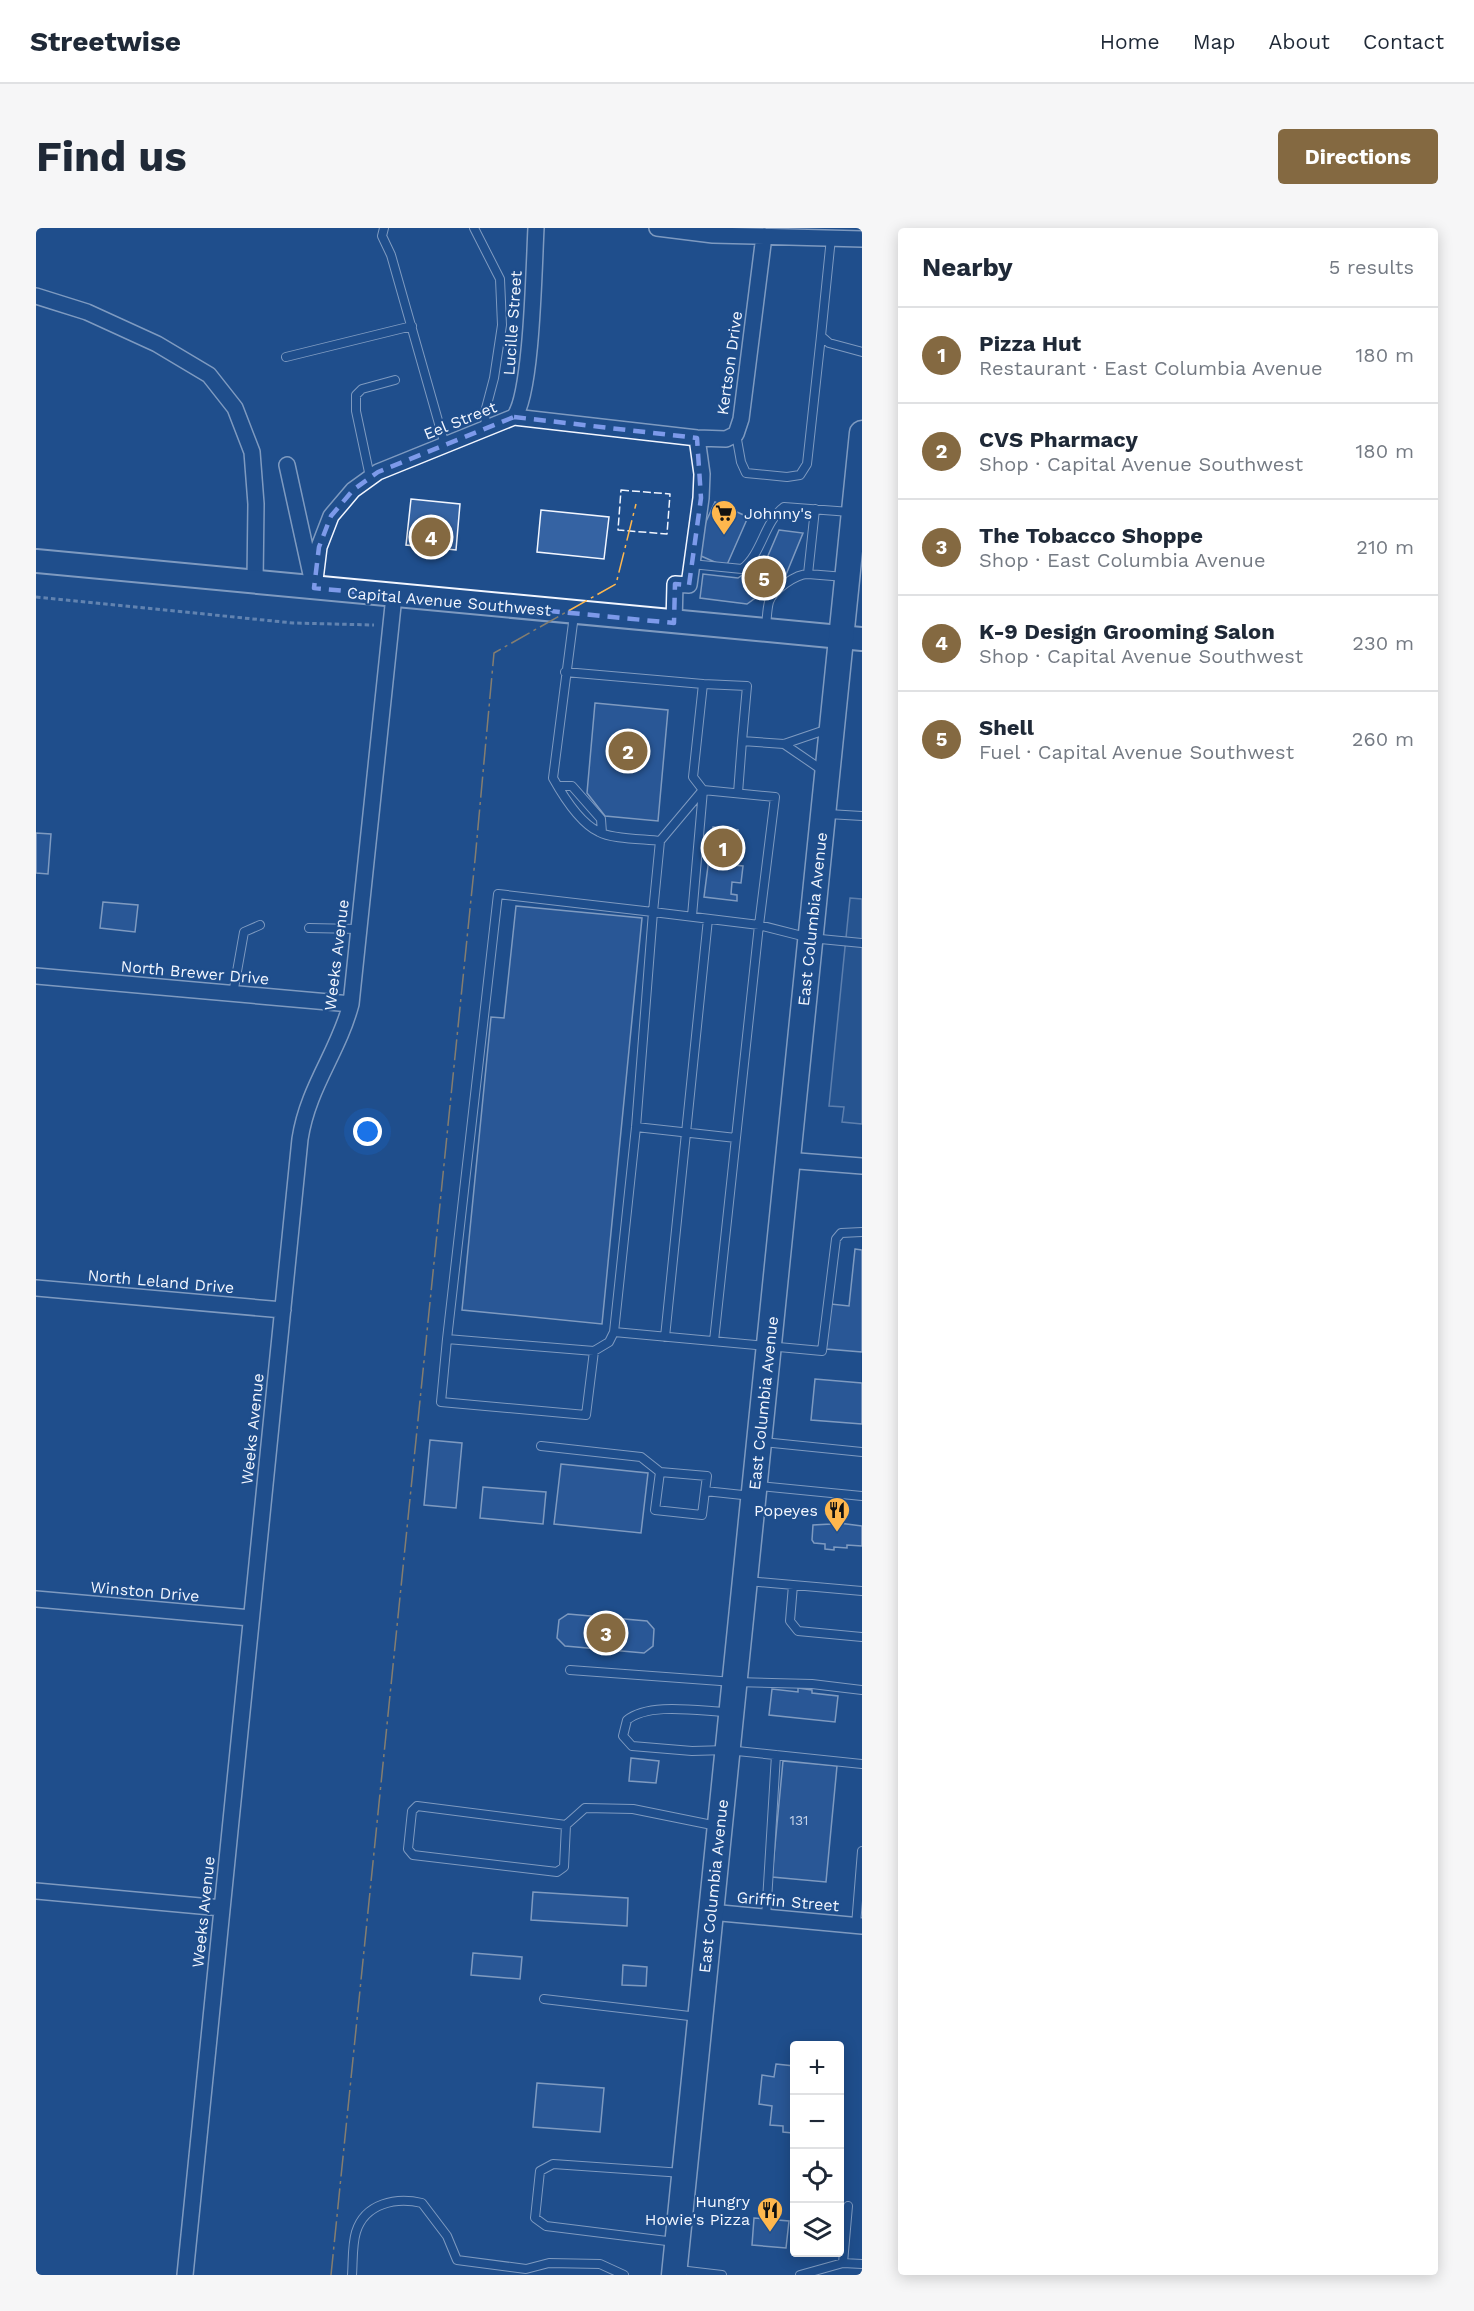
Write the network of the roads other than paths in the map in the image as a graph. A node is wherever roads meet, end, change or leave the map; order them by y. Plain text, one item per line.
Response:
1 (384, 228) edge
2 (474, 228) edge
3 (536, 228) edge
4 (657, 228) edge
5 (746, 232) edge
6 (804, 233) edge
7 (764, 236) junction
8 (831, 238) junction
9 (862, 239) edge
10 (36, 296) edge
11 (412, 326) junction
12 (821, 336) junction
13 (862, 352) edge
14 (286, 357) dead end
15 (395, 380) dead end
16 (514, 417) junction
17 (486, 429) junction
18 (862, 433) edge
19 (736, 434) junction
20 (697, 438) junction
21 (445, 445) junction
22 (287, 465) dead end
23 (370, 477) junction
24 (816, 509) junction
25 (854, 513) junction
26 (36, 561) edge
27 (691, 564) junction
28 (808, 574) junction
29 (848, 577) junction
30 (255, 582) junction
31 (314, 588) junction
32 (394, 596) junction
33 (574, 613) junction
34 (674, 623) junction
35 (765, 631) junction
36 (852, 639) edge
37 (566, 672) junction
38 (703, 684) junction
39 (833, 728) junction
40 (741, 741) junction
41 (784, 744) junction
42 (828, 774) junction
43 (558, 786) junction
44 (703, 790) junction
45 (738, 794) junction
46 (824, 813) junction
47 (862, 816) edge
48 (602, 833) junction
49 (660, 841) junction
50 (653, 912) junction
51 (692, 916) junction
52 (708, 919) junction
53 (260, 925) dead end
54 (759, 925) junction
55 (309, 928) dead end
56 (358, 929) junction
57 (810, 938) junction
58 (862, 943) edge
59 (36, 976) edge
60 (233, 994) junction
61 (351, 1004) junction
62 (636, 1127) junction
63 (686, 1133) junction
64 (736, 1138) junction
65 (786, 1160) junction
66 (862, 1166) edge
67 (862, 1232) edge
68 (36, 1288) edge
69 (283, 1310) junction
70 (614, 1332) junction
71 (665, 1337) junction
72 (447, 1339) junction
73 (714, 1341) junction
74 (769, 1348) junction
75 (594, 1351) junction
76 (759, 1442) junction
77 (541, 1446) dead end
78 (862, 1452) edge
79 (660, 1472) junction
80 (754, 1490) junction
81 (705, 1491) junction
82 (862, 1496) edge
83 (744, 1580) junction
84 (793, 1585) junction
85 (862, 1591) edge
86 (36, 1599) edge
87 (251, 1618) junction
88 (862, 1637) edge
89 (570, 1670) dead end
90 (734, 1682) junction
91 (862, 1690) edge
92 (731, 1712) junction
93 (727, 1750) junction
94 (776, 1755) junction
95 (862, 1764) edge
96 (566, 1825) junction
97 (719, 1827) junction
98 (862, 1851) edge
99 (36, 1891) edge
100 (222, 1908) junction
101 (710, 1912) junction
102 (766, 1917) junction
103 (859, 1925) edge
104 (544, 1999) dead end
105 (699, 2017) junction
106 (684, 2173) junction
107 (848, 2206) dead end
108 (677, 2242) junction
109 (843, 2263) junction
110 (862, 2264) edge
111 (674, 2272) edge
112 (185, 2275) edge
113 (352, 2275) edge
114 (624, 2275) edge
115 (722, 2275) edge
116 (800, 2275) edge

1 - 11 lane
2 - 17 lane
3 - 16 street, Lucille Street
4 - 5 street
5 - 7 street
6 - 7 street
6 - 8 street
7 - 19 street, Kertson Drive
8 - 9 street
8 - 12 lane
10 - 30 street
11 - 14 lane
11 - 21 lane
12 - 13 lane
12 - 19 lane
15 - 23 lane
16 - 17 street, Eel Street
16 - 20 street, Eel Street
17 - 21 street, Eel Street
18 - 25 main road, East Columbia Avenue
19 - 20 street, Kertson Drive
20 - 27 street
21 - 23 street, Eel Street
22 - 31 street
23 - 31 street, Eel Street
24 - 25 lane
24 - 27 lane
24 - 28 lane
25 - 29 main road, East Columbia Avenue
26 - 30 main road, Capital Avenue Southwest
27 - 34 street
28 - 29 lane
28 - 35 lane
29 - 36 main road, East Columbia Avenue
30 - 31 main road, Capital Avenue Southwest
31 - 32 main road, Capital Avenue Southwest
32 - 33 main road, Capital Avenue Southwest
32 - 56 street, Weeks Avenue
33 - 34 main road, Capital Avenue Southwest
33 - 37 lane
34 - 35 main road, Capital Avenue Southwest
35 - 36 main road, Capital Avenue Southwest
36 - 39 main road, East Columbia Avenue
37 - 38 lane
37 - 43 lane
38 - 40 lane
38 - 44 lane
39 - 41 lane
39 - 42 main road, East Columbia Avenue
40 - 41 lane
40 - 45 lane
41 - 42 lane
42 - 46 main road, East Columbia Avenue
43 - 48 lane
43 - 48 lane
44 - 45 lane
44 - 49 lane
44 - 51 lane
45 - 54 lane
46 - 47 lane
46 - 57 main road, East Columbia Avenue
48 - 49 lane
49 - 50 lane
50 - 51 lane
50 - 62 lane
50 - 72 lane
51 - 52 lane
52 - 54 lane
52 - 63 lane
53 - 60 lane
54 - 57 lane
54 - 64 lane
55 - 56 lane
56 - 61 street, Weeks Avenue
57 - 58 lane
57 - 65 main road, East Columbia Avenue
59 - 60 street, North Brewer Drive
60 - 61 street, North Brewer Drive
61 - 69 street, Weeks Avenue
62 - 63 lane
62 - 70 lane
63 - 64 lane
63 - 71 lane
64 - 73 lane
65 - 66 street
65 - 74 main road, East Columbia Avenue
67 - 74 lane
68 - 69 street, North Leland Drive
69 - 87 street, Weeks Avenue
70 - 71 lane
70 - 75 lane
71 - 73 lane
72 - 75 lane
72 - 75 lane
73 - 74 lane
74 - 76 main road, East Columbia Avenue
76 - 78 lane
76 - 80 main road, East Columbia Avenue
77 - 79 lane
79 - 81 lane
79 - 81 lane
80 - 81 lane
80 - 82 lane
80 - 83 main road, East Columbia Avenue
83 - 84 lane
83 - 90 main road, East Columbia Avenue
84 - 85 lane
84 - 88 lane
86 - 87 street, Winston Drive
87 - 100 street, Weeks Avenue
89 - 90 lane
90 - 91 lane
90 - 92 main road, East Columbia Avenue
92 - 93 main road, East Columbia Avenue
92 - 93 lane
93 - 94 lane
93 - 97 main road, East Columbia Avenue
94 - 95 lane
94 - 102 lane
96 - 96 lane
96 - 97 lane
97 - 101 main road, East Columbia Avenue
98 - 103 lane
99 - 100 street
100 - 112 street, Weeks Avenue
101 - 102 street, Griffin Street
101 - 105 main road, East Columbia Avenue
102 - 103 street, Griffin Street
104 - 105 lane
105 - 106 main road, East Columbia Avenue
106 - 108 main road, East Columbia Avenue
106 - 108 lane
107 - 109 lane
108 - 111 main road, East Columbia Avenue
109 - 110 lane
109 - 116 lane
111 - 115 lane
113 - 114 lane

